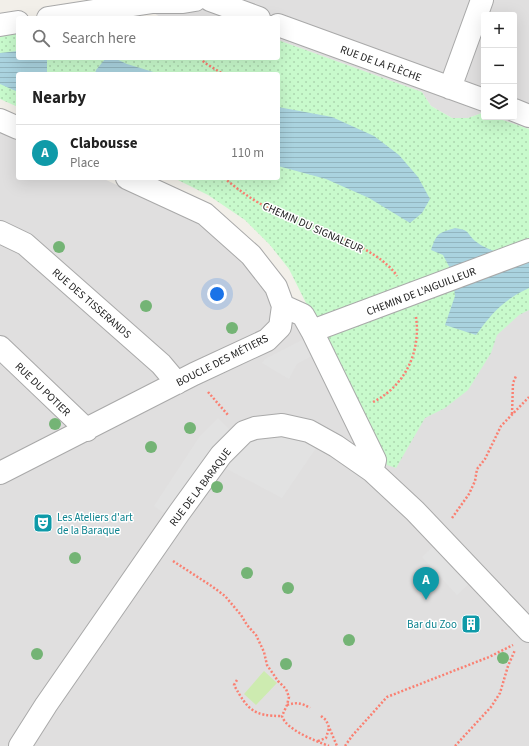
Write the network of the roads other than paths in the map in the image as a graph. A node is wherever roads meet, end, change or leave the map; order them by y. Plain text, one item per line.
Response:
1 (195, 0) edge
2 (210, 0) edge
3 (482, 0) edge
4 (61, 16) edge
5 (254, 16) edge
6 (16, 22) edge
7 (0, 25) edge
8 (280, 26) edge
9 (450, 88) junction
10 (481, 99) edge
11 (517, 111) edge
12 (529, 116) edge
13 (0, 120) edge
14 (16, 127) edge
15 (131, 180) edge
16 (0, 232) edge
17 (529, 250) edge
18 (283, 306) junction
19 (312, 331) junction
20 (0, 347) edge
21 (185, 378) junction
22 (87, 430) junction
23 (372, 470) junction
24 (0, 473) edge
25 (524, 636) edge
26 (20, 746) edge

1 - 4 street
2 - 5 street
3 - 9 street
6 - 7 street
8 - 9 street, RUE DE LA FLÈCHE
9 - 10 street, RUE DE LA FLÈCHE
11 - 12 street
13 - 14 street
15 - 18 street, BOUCLE DES MÉTIERS
16 - 21 street, RUE DES TISSERANDS
17 - 19 street, CHEMIN DE L'AIGUILLEUR
18 - 19 street
18 - 21 street, BOUCLE DES MÉTIERS
19 - 23 street
20 - 22 street, RUE DU POTIER
21 - 22 street, BOUCLE DES MÉTIERS
22 - 24 street, BOUCLE DES MÉTIERS
23 - 25 street
23 - 26 street, RUE DE LA BARAQUE

